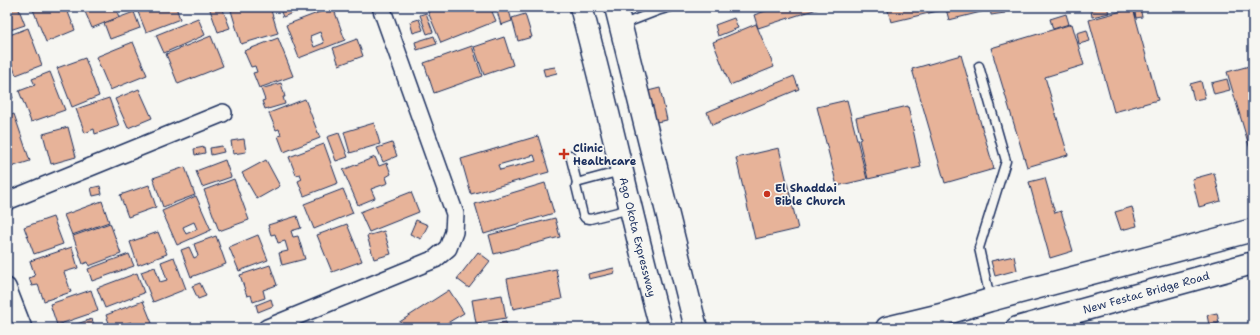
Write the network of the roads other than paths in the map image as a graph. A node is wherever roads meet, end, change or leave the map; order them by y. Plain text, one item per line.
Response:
1 (381, 7) edge
2 (581, 7) edge
3 (671, 7) edge
4 (659, 9) edge
5 (618, 16) edge
6 (979, 66) dead end
7 (223, 112) dead end
8 (570, 155) dead end
9 (622, 171) junction
10 (577, 183) junction
11 (7, 201) edge
12 (631, 209) junction
13 (1253, 230) edge
14 (1253, 263) edge
15 (7, 287) edge
16 (990, 300) junction
17 (23, 328) edge
18 (267, 328) edge
19 (661, 328) edge
20 (696, 328) edge
21 (887, 328) edge
22 (1017, 328) edge

1 - 18 street
2 - 9 main road, Ago Okota Expressway
3 - 4 lane
4 - 5 lane
5 - 20 main road
6 - 16 lane
7 - 11 street
8 - 10 lane
9 - 10 lane
9 - 12 main road, Ago Okota Expressway
10 - 12 lane
12 - 19 main road, Ago Okota Expressway
13 - 16 main road
14 - 22 main road, New Festac Bridge Road
15 - 17 street
16 - 21 main road

